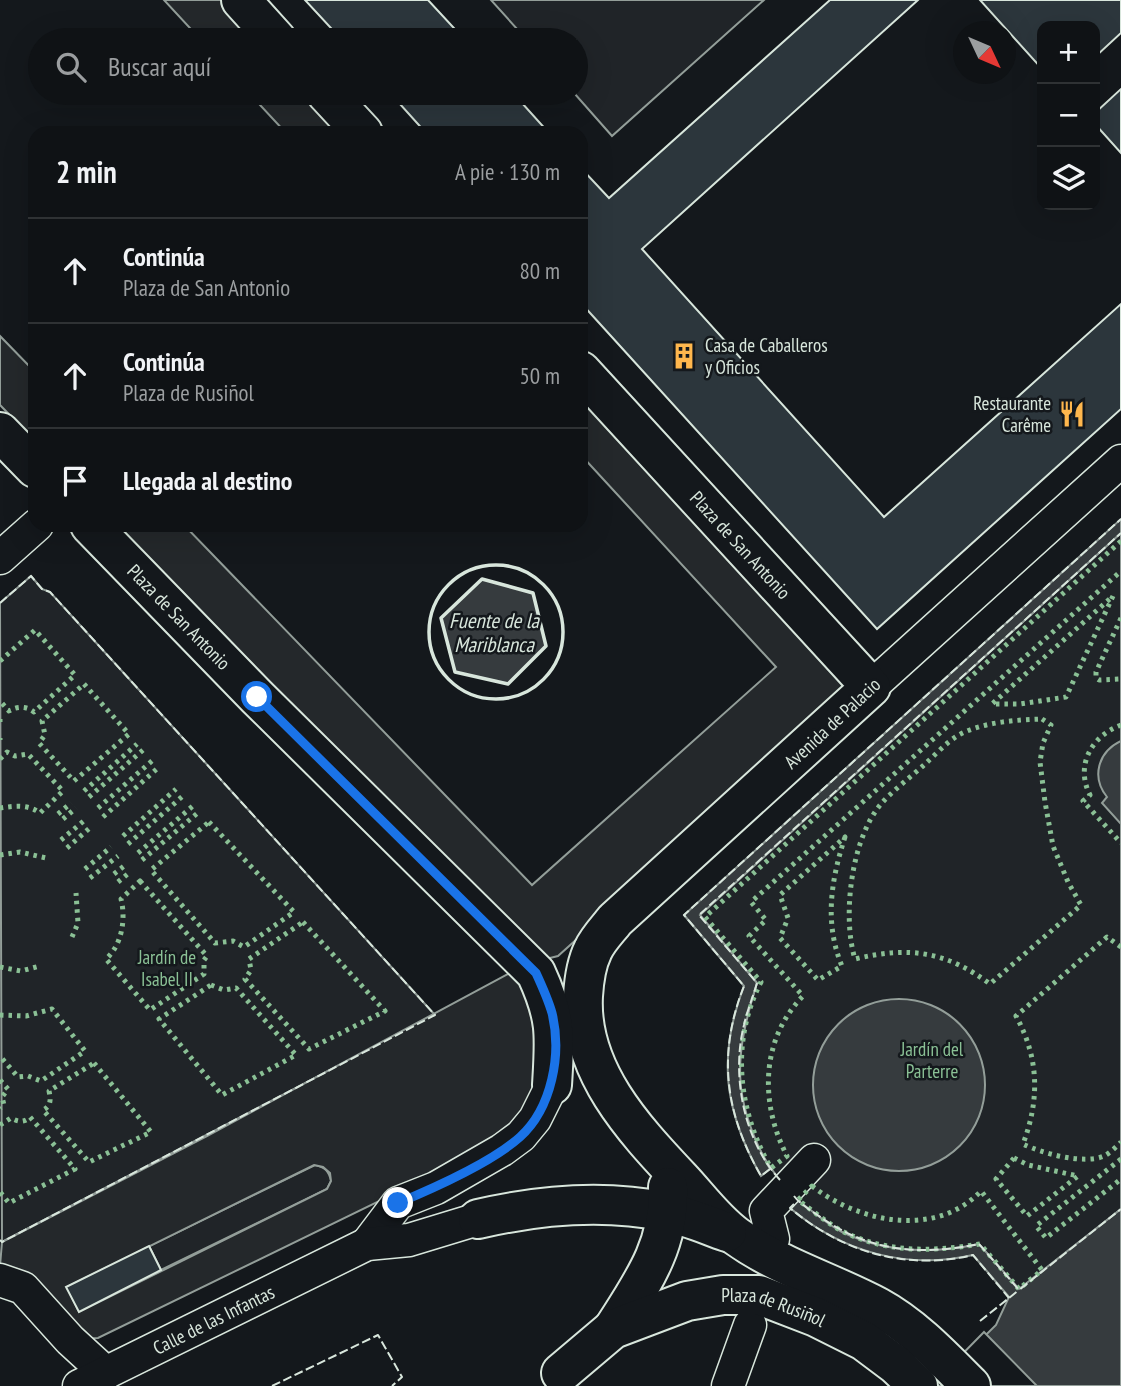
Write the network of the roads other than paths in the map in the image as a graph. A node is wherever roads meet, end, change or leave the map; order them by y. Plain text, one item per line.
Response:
1 (240, 0) edge
2 (266, 28) edge
3 (337, 105) edge
4 (356, 126) edge
5 (588, 379) edge
6 (0, 432) edge
7 (28, 461) edge
8 (1121, 461) edge
9 (29, 532) edge
10 (97, 532) edge
11 (0, 558) edge
12 (871, 687) junction
13 (593, 948) junction
14 (536, 973) junction
15 (567, 1011) junction
16 (552, 1085) joint
17 (663, 1160) junction
18 (814, 1160) dead end
19 (668, 1212) junction
20 (478, 1219) joint
21 (733, 1234) junction
22 (771, 1248) junction
23 (358, 1249) junction
24 (0, 1280) edge
25 (750, 1325) dead end
26 (613, 1328) junction
27 (960, 1375) edge
28 (92, 1379) edge
29 (554, 1380) edge
30 (728, 1386) edge
31 (918, 1386) edge

1 - 2 main road
3 - 4 main road
5 - 12 main road, Plaza de San Antonio
6 - 7 main road
8 - 12 street, Avenida de Palacio
9 - 11 street
10 - 14 main road, Plaza de San Antonio
12 - 13 main road, Avenida de Palacio
13 - 14 main road
13 - 15 main road, Avenida de Palacio
14 - 15 main road, Plaza de San Antonio
15 - 16 main road
15 - 17 main road, Plaza de Rusiñol
16 - 23 street
17 - 19 main road, Plaza de Rusiñol
17 - 21 main road, Plaza de Rusiñol
18 - 22 street
19 - 20 main road, Plaza de Rusiñol
19 - 21 main road, Plaza de Rusiñol
19 - 26 main road, Plaza de Rusiñol
20 - 23 street, Plaza de Rusiñol
21 - 22 main road, Plaza de Rusiñol
22 - 27 main road, Plaza de Rusiñol
23 - 28 street, Calle de las Infantas
24 - 28 street
25 - 30 street
26 - 29 main road, Plaza de Rusiñol
26 - 31 main road, Plaza de Rusiñol

